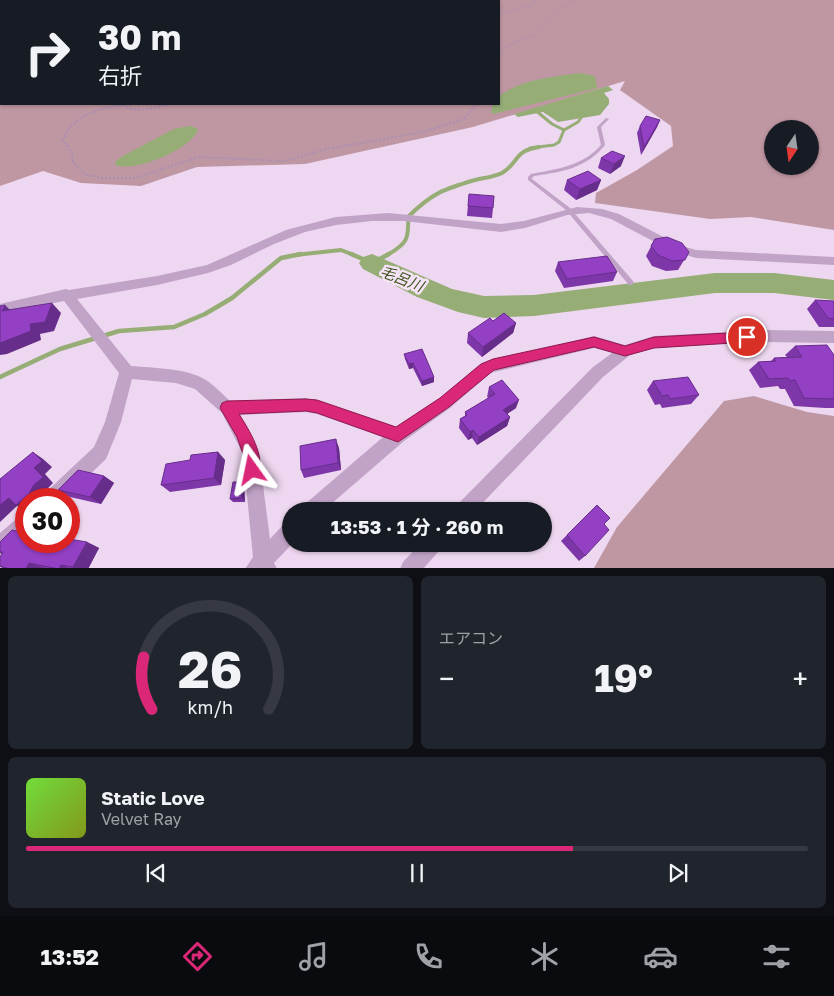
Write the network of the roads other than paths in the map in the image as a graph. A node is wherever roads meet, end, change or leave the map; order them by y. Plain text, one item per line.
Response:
1 (607, 120) dead end
2 (568, 209) junction
3 (834, 261) edge
4 (631, 284) dead end
5 (66, 294) junction
6 (0, 309) edge
7 (834, 337) edge
8 (625, 351) junction
9 (127, 372) junction
10 (227, 408) junction
11 (398, 434) junction
12 (63, 488) edge
13 (320, 502) edge
14 (472, 502) edge
15 (15, 532) edge
16 (282, 542) edge
17 (0, 546) edge
18 (425, 552) edge
19 (262, 566) edge
20 (410, 568) edge

1 - 2 lane
2 - 3 street
2 - 4 lane
2 - 5 street
5 - 6 street
5 - 9 street
7 - 8 street
8 - 11 street
8 - 14 street
9 - 10 street
9 - 12 street
10 - 11 street
10 - 19 street
11 - 13 street
15 - 17 street
16 - 19 street
18 - 20 street

